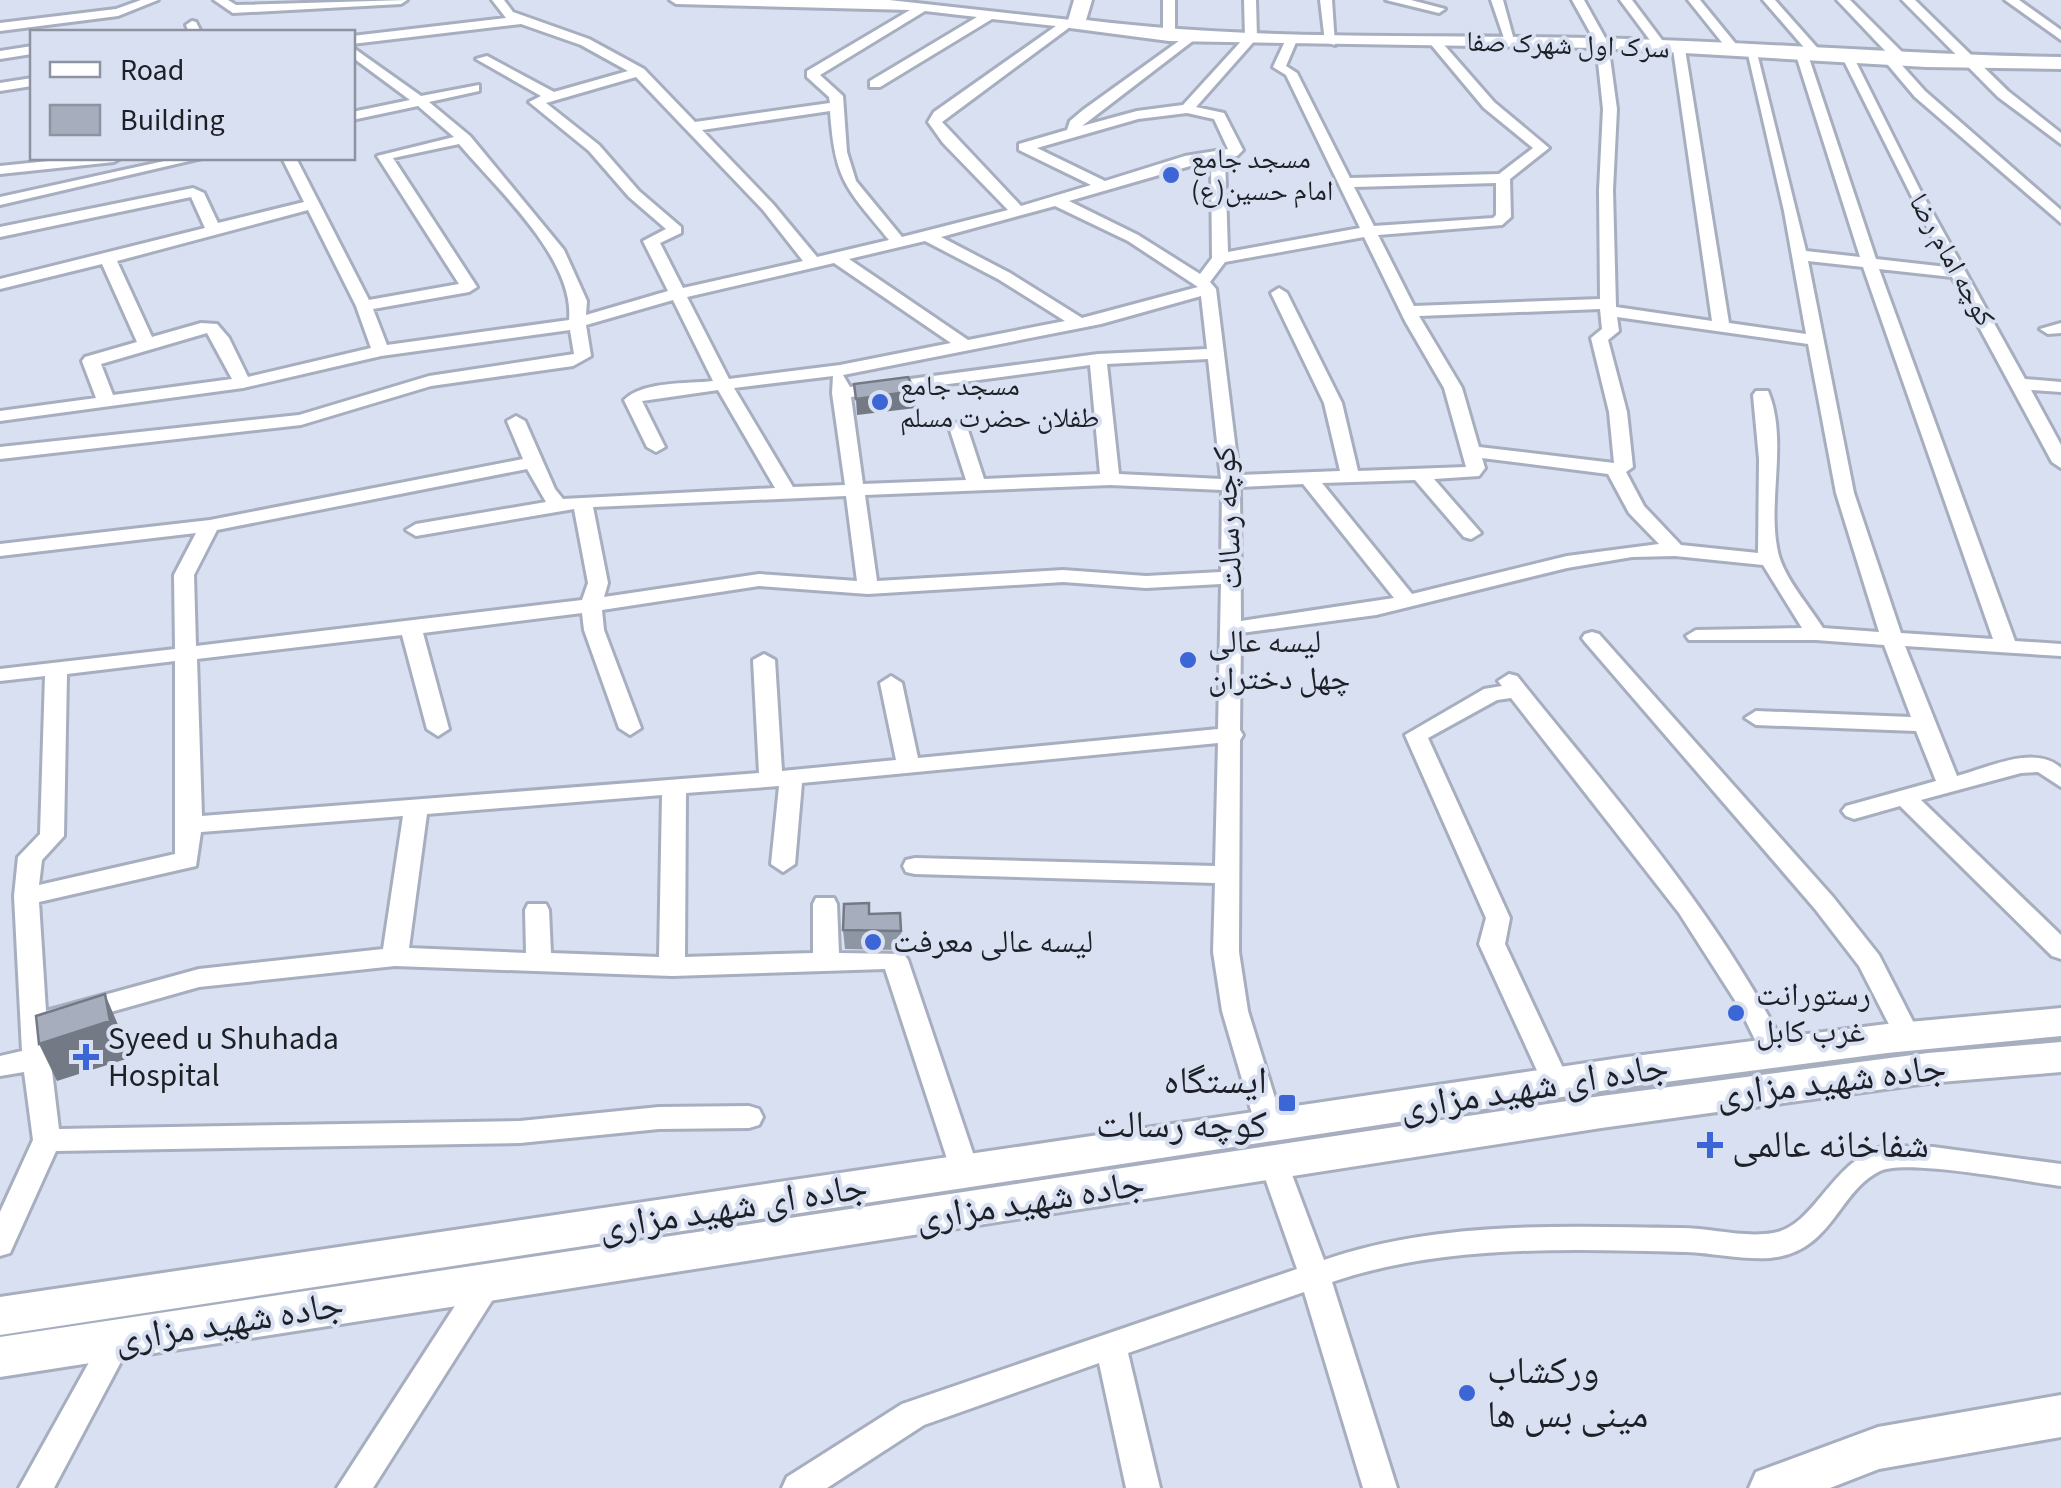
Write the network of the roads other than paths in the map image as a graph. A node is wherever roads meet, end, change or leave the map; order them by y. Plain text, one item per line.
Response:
1 (152, 0) edge
2 (220, 0) edge
3 (402, 0) edge
4 (498, 0) edge
5 (676, 0) edge
6 (1083, 0) edge
7 (1168, 0) edge
8 (1250, 0) edge
9 (1326, 0) edge
10 (1392, 0) edge
11 (1497, 0) edge
12 (1578, 0) edge
13 (1626, 0) edge
14 (1694, 0) edge
15 (1769, 0) edge
16 (1843, 0) edge
17 (1908, 0) edge
18 (2012, 0) edge
19 (725, 1) edge
20 (793, 2) edge
21 (889, 2) edge
22 (922, 8) junction
23 (989, 15) junction
24 (521, 20) junction
25 (1440, 23) edge
26 (1072, 24) junction
27 (467, 26) junction
28 (0, 27) edge
29 (1168, 36) junction
30 (2061, 36) edge
31 (483, 37) dead end
32 (1190, 37) junction
33 (1251, 38) junction
34 (355, 40) edge
35 (1290, 40) junction
36 (1511, 41) junction
37 (1332, 42) junction
38 (1602, 44) junction
39 (1671, 48) junction
40 (30, 50) edge
41 (355, 52) edge
42 (1744, 52) junction
43 (0, 55) edge
44 (1810, 55) junction
45 (1848, 57) junction
46 (482, 59) dead end
47 (1895, 59) junction
48 (1971, 62) junction
49 (2061, 63) edge
50 (639, 72) junction
51 (30, 82) edge
52 (876, 84) dead end
53 (0, 87) edge
54 (474, 88) dead end
55 (551, 96) junction
56 (419, 101) junction
57 (836, 106) junction
58 (1187, 109) junction
59 (355, 115) edge
60 (692, 127) junction
61 (1074, 131) junction
62 (465, 140) junction
63 (2061, 140) edge
64 (1218, 153) junction
65 (95, 160) edge
66 (186, 160) edge
67 (289, 160) edge
68 (0, 170) edge
69 (1503, 178) junction
70 (1344, 183) junction
71 (1102, 185) junction
72 (0, 201) edge
73 (1058, 202) junction
74 (313, 204) junction
75 (1018, 212) junction
76 (2061, 218) edge
77 (213, 229) junction
78 (1369, 231) junction
79 (0, 232) edge
80 (929, 237) junction
81 (898, 242) junction
82 (1800, 255) junction
83 (107, 257) junction
84 (836, 257) junction
85 (1220, 258) junction
86 (814, 263) junction
87 (1869, 264) junction
88 (1958, 273) junction
89 (0, 284) edge
90 (1205, 286) junction
91 (677, 294) junction
92 (1279, 294) dead end
93 (364, 306) junction
94 (1608, 308) junction
95 (1409, 311) junction
96 (577, 321) junction
97 (1079, 324) junction
98 (1720, 327) junction
99 (1816, 340) junction
100 (963, 344) junction
101 (147, 345) junction
102 (381, 351) junction
103 (1213, 354) junction
104 (1098, 359) junction
105 (840, 370) junction
106 (243, 383) junction
107 (724, 384) junction
108 (2022, 384) junction
109 (2061, 388) edge
110 (840, 392) junction
111 (1762, 395) dead end
112 (108, 403) junction
113 (0, 416) edge
114 (516, 421) dead end
115 (958, 428) dead end
116 (656, 447) dead end
117 (1470, 451) junction
118 (0, 452) edge
119 (535, 462) junction
120 (2061, 462) edge
121 (1615, 469) junction
122 (1422, 476) junction
123 (1110, 479) junction
124 (1309, 479) junction
125 (1351, 479) junction
126 (976, 483) junction
127 (1232, 483) junction
128 (857, 488) junction
129 (787, 493) junction
130 (582, 502) junction
131 (556, 504) junction
132 (210, 526) junction
133 (416, 530) dead end
134 (1471, 533) dead end
135 (0, 550) edge
136 (1674, 550) junction
137 (1770, 560) junction
138 (1232, 577) junction
139 (868, 588) junction
140 (1408, 602) junction
141 (591, 605) junction
142 (411, 628) junction
143 (1232, 628) junction
144 (1816, 634) junction
145 (1696, 636) dead end
146 (1592, 638) dead end
147 (1892, 640) junction
148 (2006, 646) junction
149 (2061, 650) edge
150 (187, 656) junction
151 (764, 660) dead end
152 (56, 668) junction
153 (0, 675) edge
154 (892, 683) dead end
155 (1756, 718) dead end
156 (1924, 724) junction
157 (438, 728) dead end
158 (630, 728) dead end
159 (1232, 735) junction
160 (908, 764) junction
161 (781, 778) junction
162 (2061, 780) edge
163 (1948, 786) junction
164 (674, 787) junction
165 (1906, 798) junction
166 (416, 809) junction
167 (1854, 811) dead end
168 (190, 825) junction
169 (783, 864) dead end
170 (915, 866) dead end
171 (1228, 875) junction
172 (26, 896) junction
173 (825, 904) dead end
174 (537, 910) dead end
175 (2061, 950) edge
176 (395, 957) junction
177 (538, 964) junction
178 (826, 964) junction
179 (672, 967) junction
180 (2061, 1022) edge
181 (36, 1023) junction
182 (1906, 1035) junction
183 (1774, 1051) junction
184 (2061, 1057) edge
185 (36, 1060) junction
186 (0, 1066) edge
187 (1555, 1082) junction
188 (749, 1116) dead end
189 (48, 1140) junction
190 (1272, 1146) junction
191 (965, 1172) junction
192 (2061, 1175) edge
193 (0, 1244) edge
194 (1315, 1277) junction
195 (486, 1284) junction
196 (0, 1316) edge
197 (118, 1339) junction
198 (1111, 1346) junction
199 (0, 1358) edge
200 (2061, 1416) edge
201 (36, 1488) edge
202 (354, 1488) edge
203 (799, 1488) edge
204 (1143, 1488) edge
205 (1380, 1488) edge
206 (1773, 1488) edge

1 - 28 street
2 - 3 street
4 - 24 street
5 - 19 street
6 - 26 main road
7 - 29 street
8 - 33 street
9 - 37 street
10 - 25 street
11 - 36 street
12 - 38 street
13 - 39 street
14 - 42 street
15 - 44 street
16 - 47 street
17 - 48 street
18 - 30 street
19 - 20 street
20 - 21 street
21 - 22 street
22 - 23 street
22 - 57 street
23 - 26 street
23 - 52 street
24 - 27 street
24 - 50 street
25 - 36 main road, سرک اول شهرک صفا
25 - 37 main road, سرک اول شهرک صفا
25 - 69 street
26 - 29 main road, سرک اول شهرک صفا
26 - 75 street
27 - 31 street
27 - 34 street
29 - 32 main road, سرک اول شهرک صفا
32 - 33 main road, سرک اول شهرک صفا
32 - 61 street
33 - 35 main road, سرک اول شهرک صفا
33 - 58 street
35 - 37 main road, سرک اول شهرک صفا
35 - 70 street
36 - 38 main road, سرک اول شهرک صفا
38 - 39 main road, سرک اول شهرک صفا
38 - 94 street
39 - 42 main road, سرک اول شهرک صفا
39 - 98 street
40 - 43 street
41 - 56 street
42 - 44 main road, سرک اول شهرک صفا
42 - 82 street
44 - 45 main road, سرک اول شهرک صفا
44 - 87 street
45 - 47 main road, سرک اول شهرک صفا
45 - 88 street, کوچه امام رضا
46 - 55 street
47 - 48 main road, سرک اول شهرک صفا
47 - 76 street
48 - 49 main road, سرک اول شهرک صفا
48 - 63 street
50 - 55 street
50 - 60 street
51 - 53 street
54 - 56 street
55 - 91 street
56 - 59 street
56 - 62 street
57 - 60 street
57 - 81 street
58 - 61 street
58 - 64 street
60 - 86 street
61 - 71 street
62 - 93 street
62 - 96 street
64 - 71 street
64 - 85 street
65 - 68 street
66 - 72 street
67 - 74 street
69 - 70 street
69 - 78 street
70 - 78 street
71 - 73 street
73 - 75 street
73 - 90 street
74 - 77 street
74 - 93 street
75 - 80 street
77 - 79 street
77 - 83 street
78 - 85 street
78 - 95 street
80 - 81 street
80 - 97 street
81 - 84 street
82 - 87 street
82 - 99 street
83 - 89 street
83 - 101 street
84 - 86 street
84 - 100 street
85 - 90 street
86 - 91 street
87 - 88 street
87 - 148 street
88 - 108 street, کوچه امام رضا
90 - 97 street
90 - 103 street, کوچه رسالت
91 - 96 street
91 - 107 street
92 - 125 street
93 - 102 street
94 - 95 street
94 - 98 street
94 - 121 street
95 - 117 street
96 - 102 street
96 - 118 street
97 - 100 street
98 - 99 street
99 - 147 street
100 - 105 street
101 - 106 street
101 - 112 street
102 - 106 street
103 - 104 street
103 - 127 street, کوچه رسالت
104 - 110 street
104 - 123 street
105 - 107 street
105 - 110 street
106 - 112 street
107 - 116 street
107 - 129 street
108 - 109 street
108 - 120 street, کوچه امام رضا
110 - 128 street
111 - 137 street
112 - 113 street
114 - 119 street
115 - 126 street
117 - 121 street
117 - 122 street
119 - 131 street
119 - 132 street
121 - 136 street
122 - 125 street
122 - 134 street
123 - 126 street
123 - 127 street
124 - 125 street
124 - 127 street
124 - 140 street
126 - 128 street
127 - 138 street, کوچه رسالت
128 - 129 street
128 - 139 street
129 - 130 street
130 - 131 street
130 - 141 street
131 - 133 street
132 - 135 street
132 - 150 street
136 - 137 street
136 - 140 street
137 - 144 street
138 - 139 street
138 - 143 street, کوچه رسالت
139 - 141 street
140 - 143 street
141 - 142 street
141 - 158 street
142 - 150 street
142 - 157 street
143 - 159 street, کوچه رسالت
144 - 145 street
144 - 147 street
146 - 182 street
147 - 148 street
147 - 156 street
148 - 149 street
150 - 152 street
150 - 168 street
151 - 161 street
152 - 153 street
152 - 172 street
154 - 160 street
155 - 156 street
156 - 163 street
159 - 160 street
159 - 171 street, کوچه رسالت
160 - 161 street
161 - 164 street
161 - 169 street
162 - 163 street
163 - 165 street
164 - 166 street
164 - 179 street
165 - 167 street
165 - 175 street
166 - 168 street
166 - 176 street
168 - 172 street
170 - 171 street
171 - 190 street, کوچه رسالت
172 - 181 street
173 - 178 street
174 - 177 street
176 - 177 street
176 - 181 street
177 - 179 street
178 - 179 street
178 - 191 street
180 - 182 main road, جاده ای شهید مزاری
181 - 185 street
182 - 183 main road, جاده ای شهید مزاری
183 - 187 main road, جاده ای شهید مزاری
183 - 187 street
184 - 190 main road, جاده شهید مزاری
185 - 186 street
185 - 189 street
187 - 190 main road, جاده ای شهید مزاری
188 - 189 street
189 - 193 street
190 - 191 main road, جاده ای شهید مزاری
190 - 194 street, کوچه رسالت
190 - 195 main road, جاده شهید مزاری
191 - 196 main road, جاده ای شهید مزاری
192 - 194 street
194 - 198 street
194 - 205 street, کوچه رسالت
195 - 197 main road, جاده شهید مزاری
195 - 202 street
197 - 199 main road, جاده شهید مزاری
197 - 201 street
198 - 203 street
198 - 204 street
200 - 206 main road

